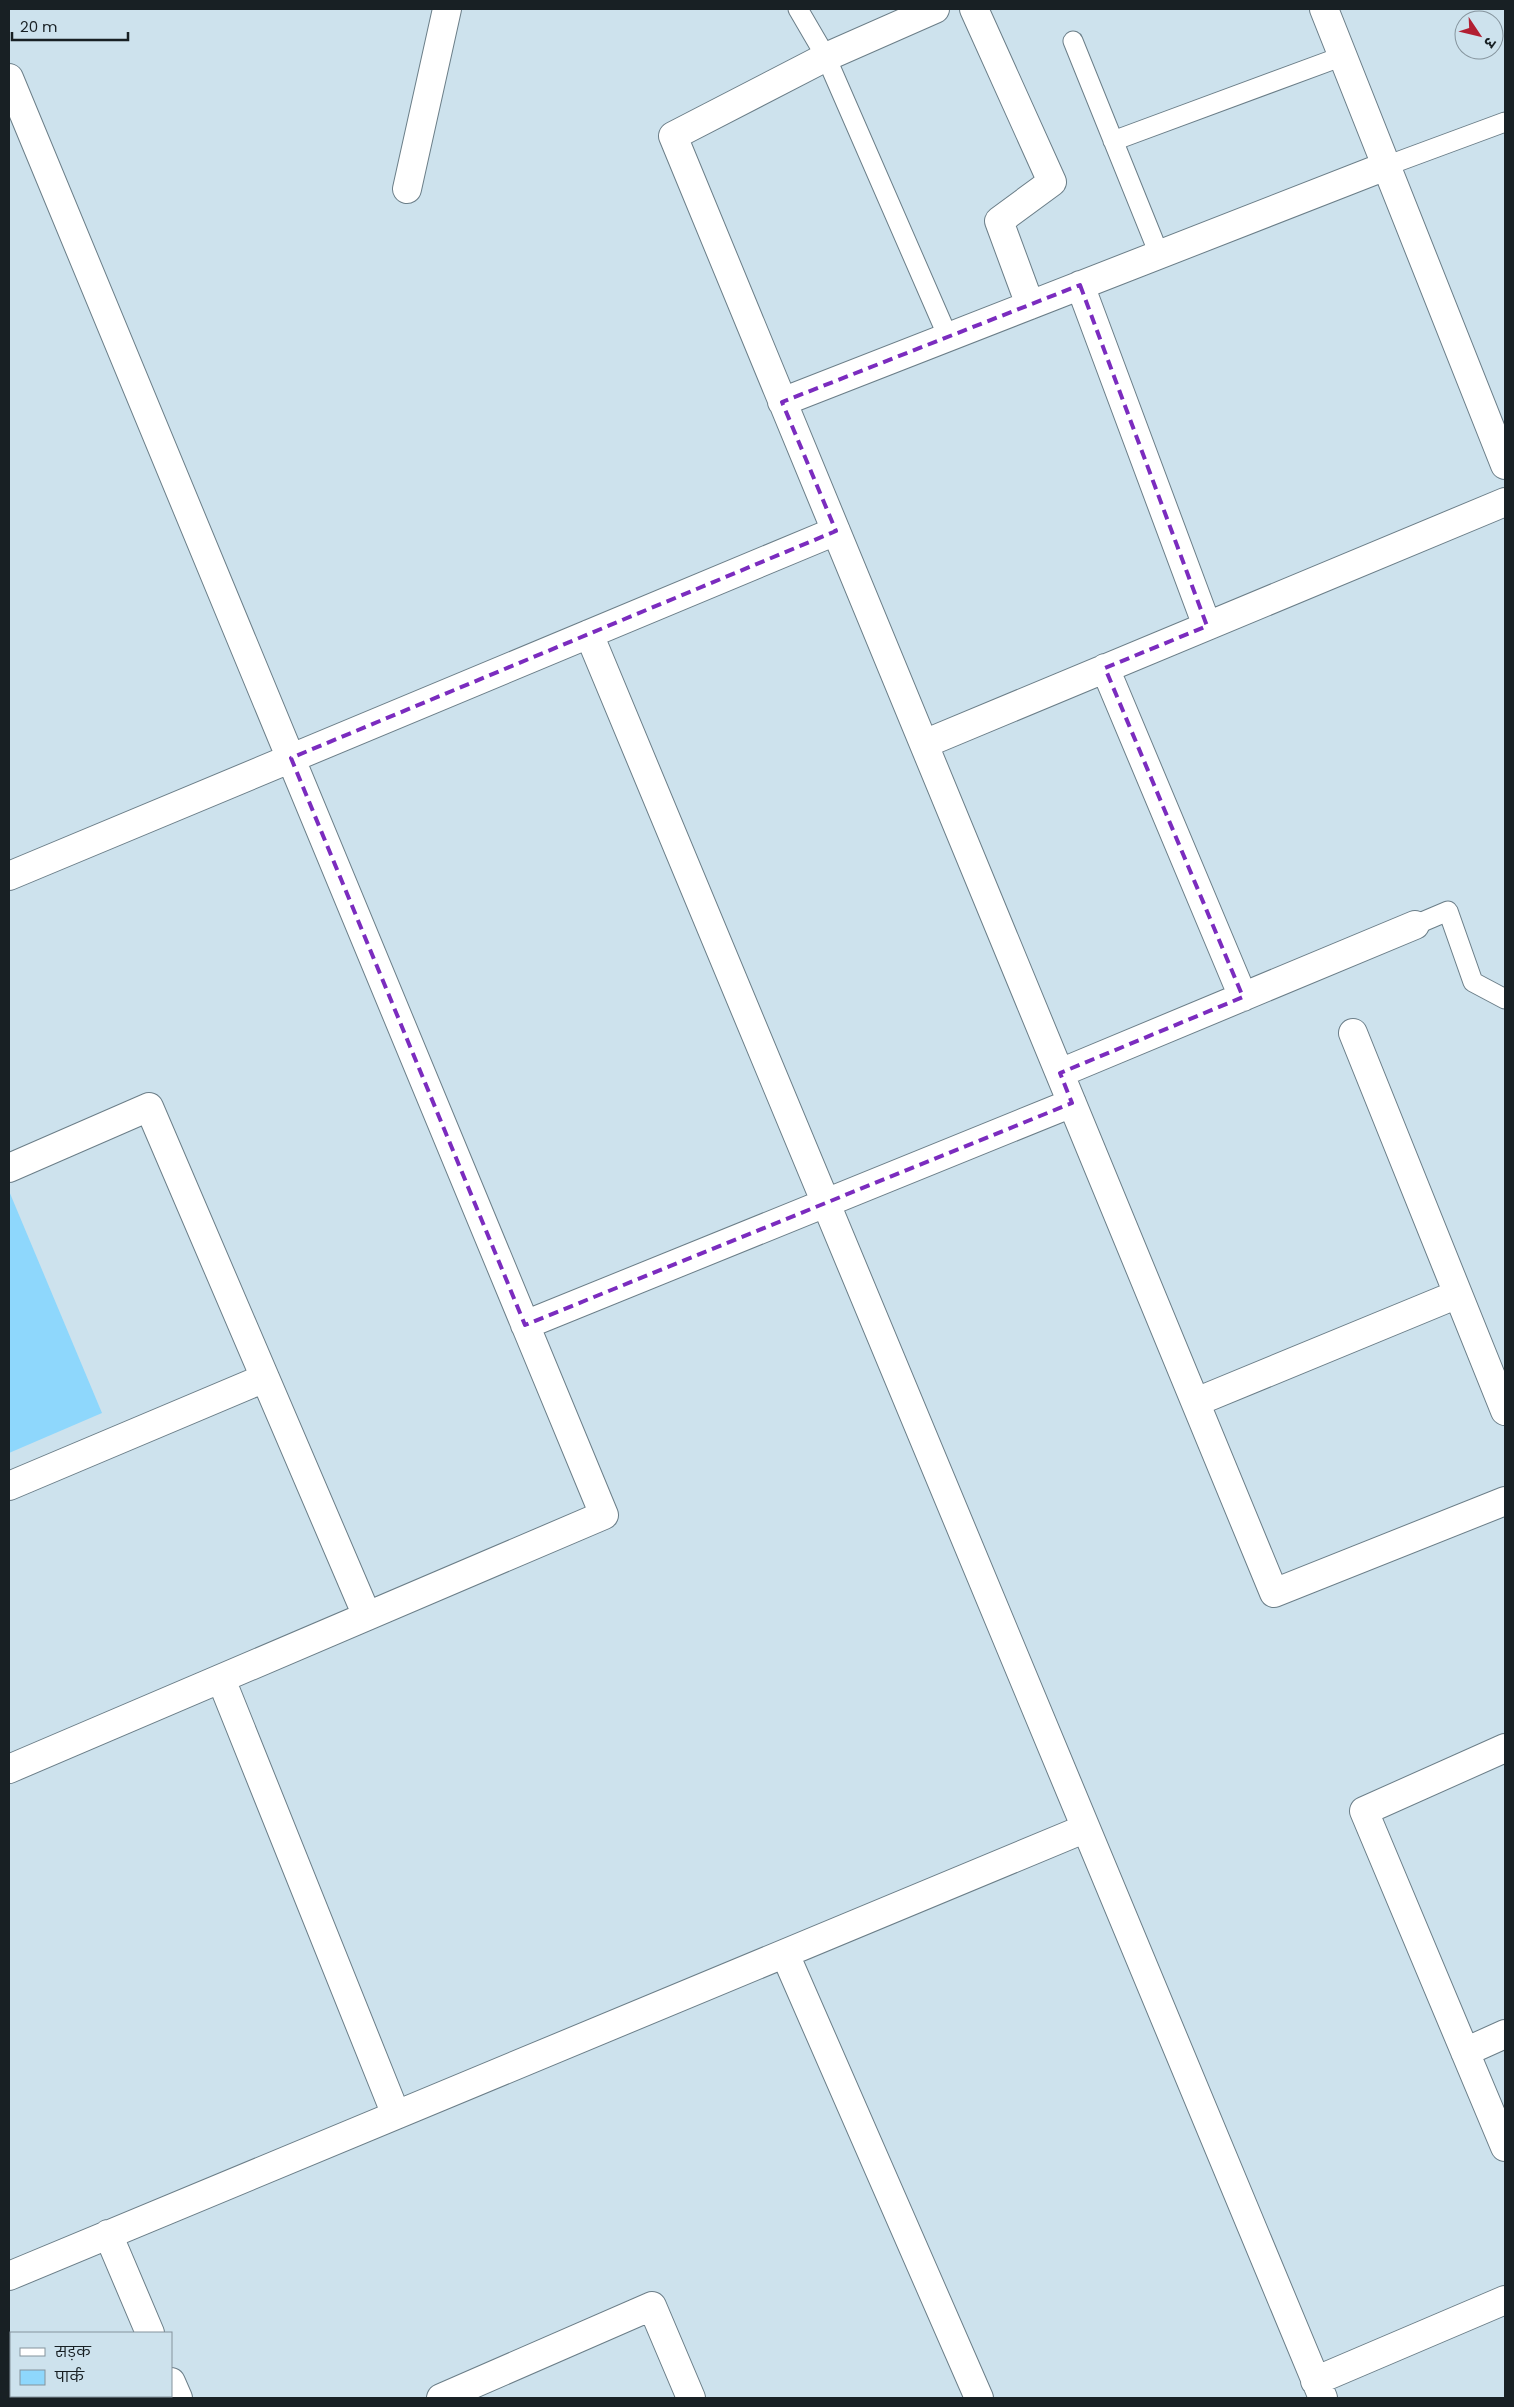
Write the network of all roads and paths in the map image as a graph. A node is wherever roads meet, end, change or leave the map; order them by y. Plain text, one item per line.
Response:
1 (447, 9) edge
2 (798, 9) edge
3 (935, 9) edge
4 (974, 9) edge
5 (1324, 9) edge
6 (1073, 41) dead end
7 (1342, 56) junction
8 (826, 57) junction
9 (9, 78) edge
10 (1505, 122) edge
11 (1113, 141) junction
12 (1386, 166) junction
13 (407, 189) dead end
14 (1159, 254) junction
15 (1080, 285) junction
16 (1030, 305) junction
17 (948, 337) junction
18 (782, 402) junction
19 (1505, 465) edge
20 (1505, 502) edge
21 (836, 531) junction
22 (1206, 626) junction
23 (588, 634) junction
24 (1105, 668) junction
25 (924, 744) junction
26 (291, 758) junction
27 (9, 876) edge
28 (1416, 925) joint
29 (1244, 997) junction
30 (1505, 999) edge
31 (1353, 1033) dead end
32 (1060, 1073) junction
33 (1072, 1103) junction
34 (9, 1168) edge
35 (825, 1204) junction
36 (1458, 1294) junction
37 (525, 1325) junction
38 (265, 1378) junction
39 (1196, 1402) junction
40 (1505, 1411) edge
41 (9, 1486) edge
42 (1505, 1501) edge
43 (367, 1616) junction
44 (221, 1679) junction
45 (1505, 1748) edge
46 (9, 1769) edge
47 (1084, 1829) junction
48 (785, 1954) junction
49 (1505, 2034) edge
50 (1465, 2052) junction
51 (396, 2115) junction
52 (1505, 2147) edge
53 (108, 2234) junction
54 (9, 2276) edge
55 (1505, 2300) edge
56 (150, 2332) edge
57 (172, 2384) edge
58 (1319, 2389) edge
59 (178, 2398) edge
60 (440, 2398) edge
61 (691, 2398) edge
62 (979, 2398) edge

1 - 13 street
2 - 8 lane
3 - 8 street
4 - 16 street
5 - 7 street
6 - 11 lane
7 - 11 lane
7 - 12 street
8 - 17 lane
8 - 18 street
9 - 26 street
10 - 12 lane
11 - 14 lane
12 - 14 street
12 - 19 street
14 - 15 street
15 - 16 street
15 - 22 street
16 - 17 street
17 - 18 street
18 - 21 street
20 - 22 street
21 - 23 street
21 - 25 street
22 - 24 street
23 - 26 street
23 - 35 street
24 - 25 street
24 - 29 street
25 - 32 street
26 - 27 street
26 - 37 street
28 - 29 street
28 - 30 lane
29 - 32 street
31 - 36 street
32 - 33 street
33 - 35 street
33 - 39 street
34 - 38 street
35 - 37 street
35 - 47 street
36 - 39 street
36 - 40 street
37 - 43 street
38 - 41 street
38 - 43 street
39 - 42 street
43 - 44 street
44 - 46 street
44 - 51 street
45 - 50 street
47 - 48 street
47 - 58 street
48 - 51 street
48 - 62 street
49 - 50 street
50 - 52 street
51 - 53 street
53 - 54 street
53 - 56 street
55 - 58 street
57 - 59 street
60 - 61 street

